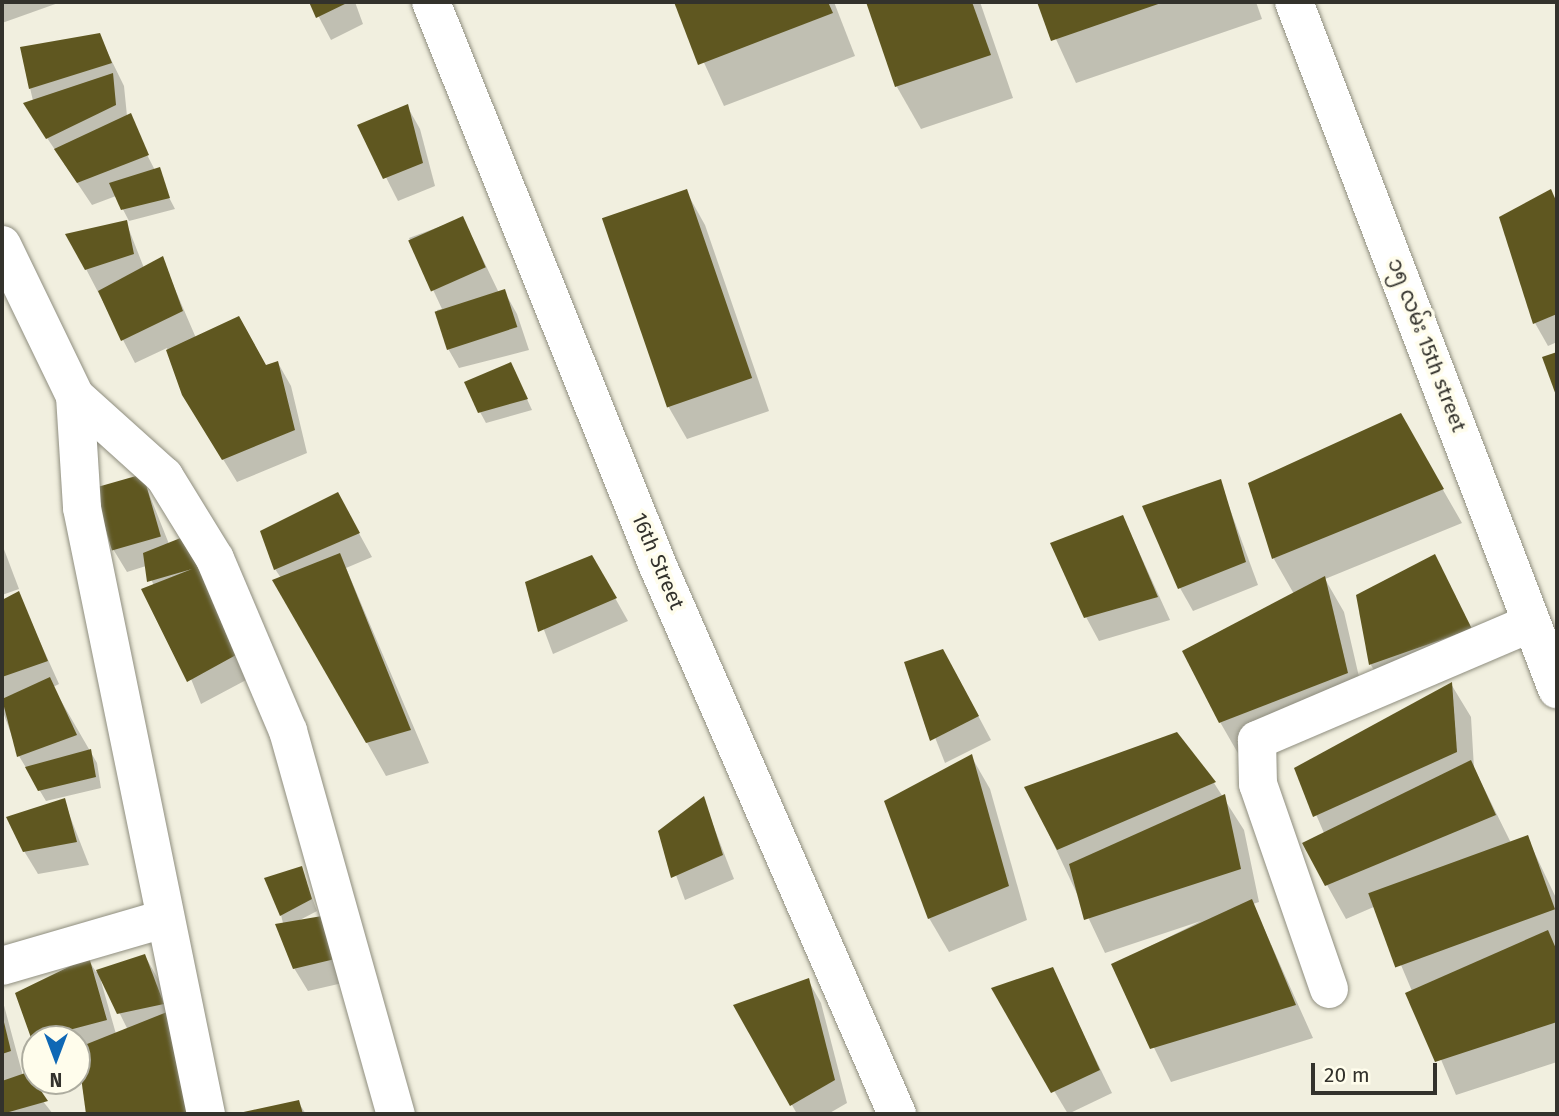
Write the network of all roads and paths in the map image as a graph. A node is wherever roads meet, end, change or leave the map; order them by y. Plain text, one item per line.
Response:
1 (431, 2) edge
2 (1294, 2) edge
3 (2, 244) edge
4 (75, 396) junction
5 (1531, 623) junction
6 (1557, 689) edge
7 (164, 919) junction
8 (2, 966) edge
9 (1329, 989) dead end
10 (206, 1114) edge
11 (396, 1114) edge
12 (897, 1114) edge

1 - 12 street, 16th Street
2 - 5 street, ၁၅ လမ်း 15th street
3 - 4 street
4 - 7 street
4 - 11 street
5 - 6 street, ၁၅ လမ်း 15th street
5 - 9 street
7 - 8 street
7 - 10 street

